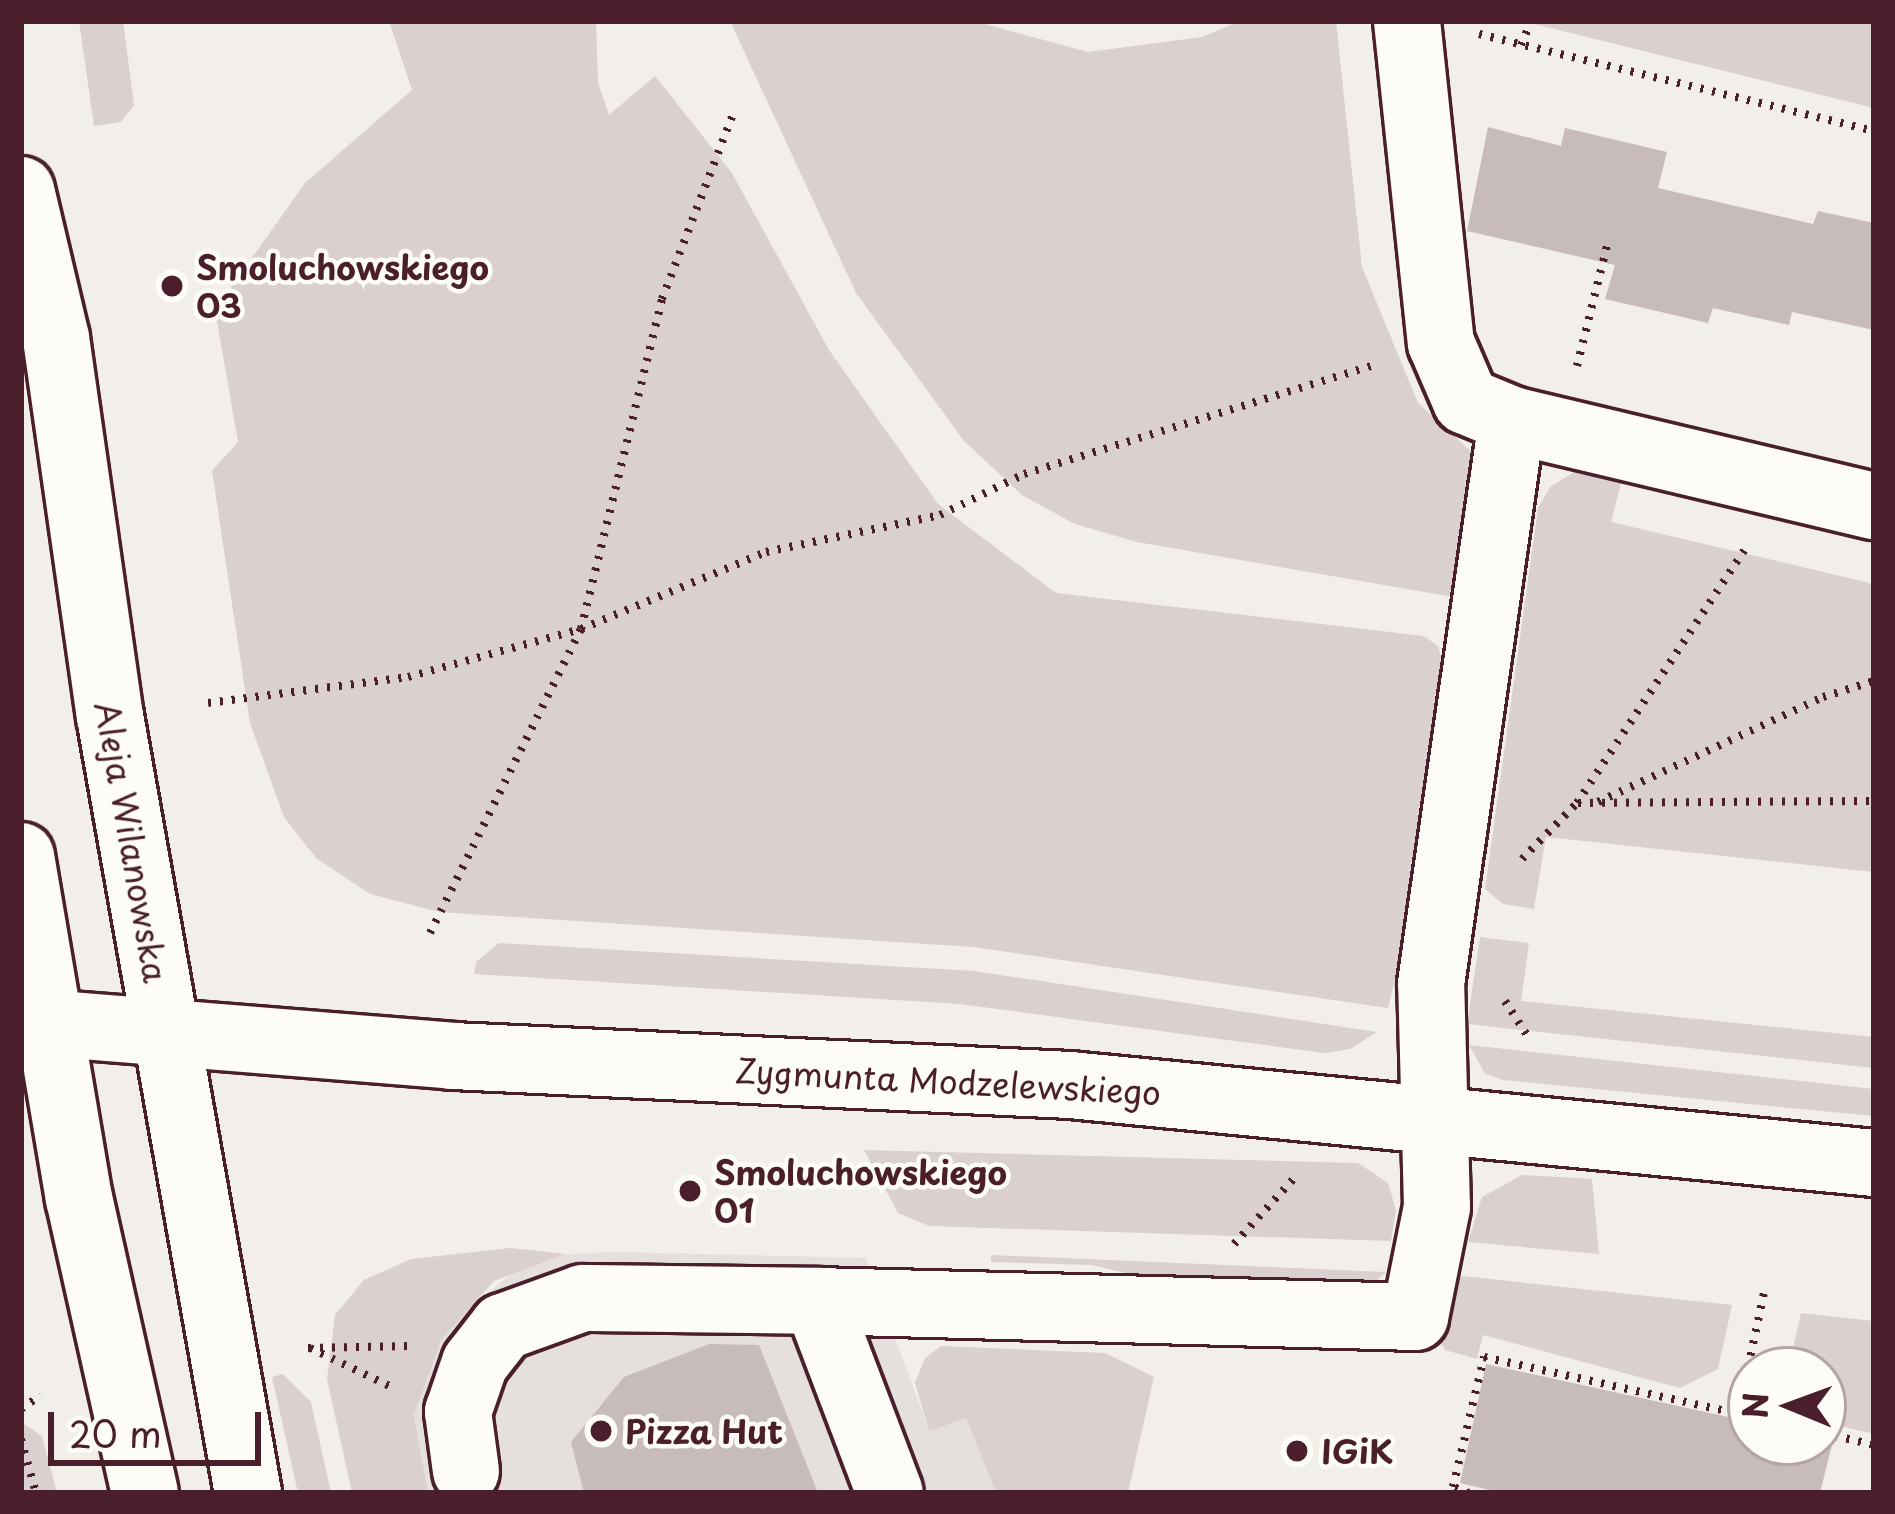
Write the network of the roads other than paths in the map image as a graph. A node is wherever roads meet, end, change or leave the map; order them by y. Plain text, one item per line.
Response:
1 (1435, 26) edge
2 (21, 190) edge
3 (1537, 426) junction
4 (1874, 506) edge
5 (21, 856) edge
6 (35, 1023) edge
7 (165, 1034) junction
8 (1435, 1118) junction
9 (1874, 1163) edge
10 (817, 1301) junction
11 (463, 1451) road end
12 (145, 1493) edge
13 (248, 1493) edge
14 (890, 1493) edge

1 - 3 street
2 - 7 street, Aleja Wilanowska
3 - 4 street
3 - 8 street
5 - 6 street
6 - 7 street, Zygmunta Modzelewskiego
6 - 12 street
7 - 8 street, Zygmunta Modzelewskiego
7 - 13 street, Aleja Wilanowska
8 - 9 street, Zygmunta Modzelewskiego
8 - 10 street
10 - 11 street
10 - 14 street

